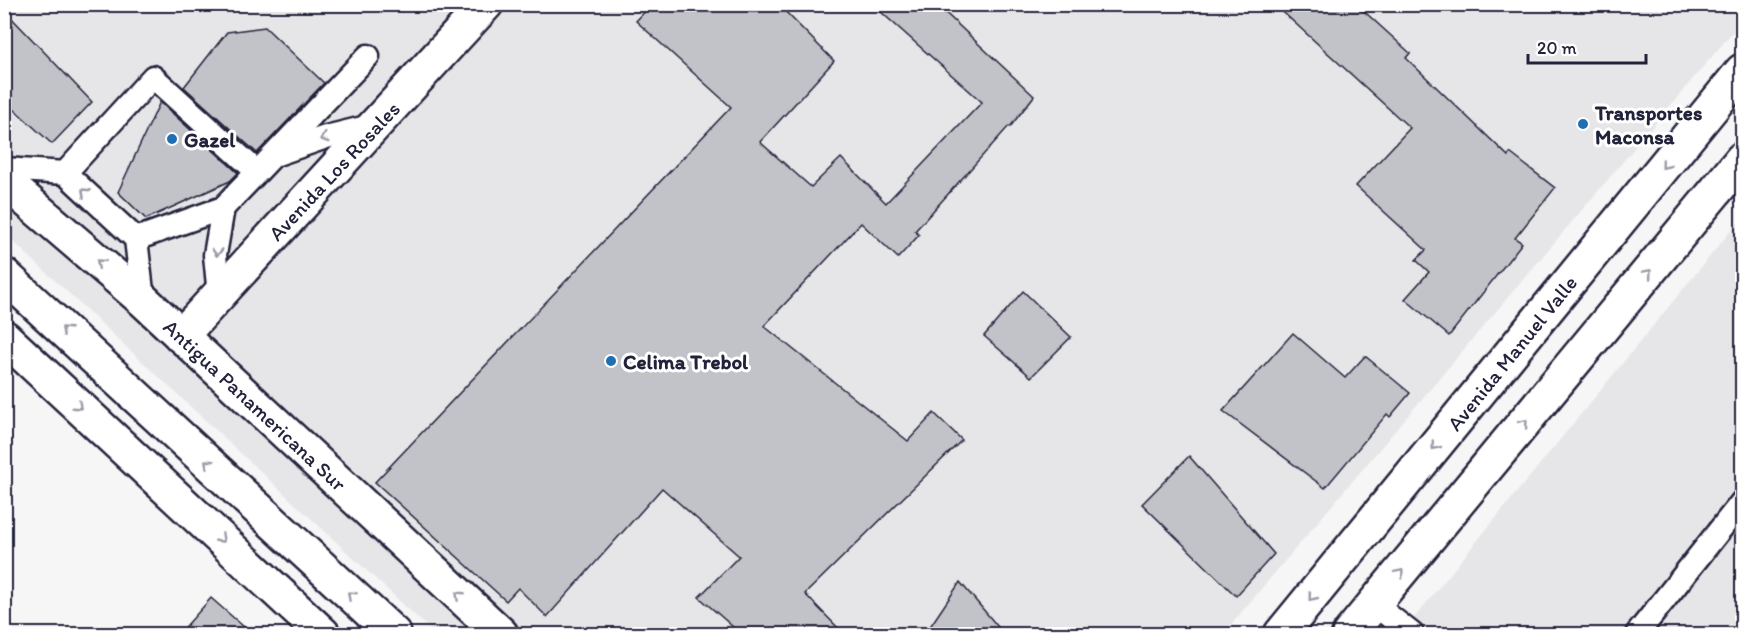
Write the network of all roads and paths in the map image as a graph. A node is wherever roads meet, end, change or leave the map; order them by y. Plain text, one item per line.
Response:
1 (486, 4) edge
2 (368, 56) dead end
3 (1743, 71) edge
4 (376, 124) junction
5 (273, 155) junction
6 (1743, 159) edge
7 (4, 169) edge
8 (257, 172) junction
9 (65, 173) junction
10 (4, 180) edge
11 (223, 208) junction
12 (136, 239) junction
13 (4, 275) edge
14 (219, 296) junction
15 (143, 300) junction
16 (181, 336) junction
17 (4, 337) edge
18 (1743, 502) edge
19 (1374, 604) junction
20 (323, 634) edge
21 (394, 634) edge
22 (501, 634) edge
23 (1281, 634) edge
24 (1349, 634) edge
25 (1412, 634) edge
26 (1636, 634) edge

1 - 4 main road, Avenida Los Rosales
2 - 5 lane
3 -> 23 main road, Avenida Manuel Valle
4 -> 5 lane
4 - 14 main road, Avenida Los Rosales
5 - 8 lane
19 -> 6 main road
7 - 9 lane
8 - 9 lane
8 - 11 lane
12 -> 9 lane
15 -> 10 main road, Antigua Panamericana Sur
11 - 12 lane
11 -> 14 lane
12 - 15 lane
21 -> 13 main road
14 - 16 main road, Avenida Los Rosales
15 - 16 main road, Antigua Panamericana Sur
22 -> 16 main road, Antigua Panamericana Sur
17 -> 20 main road
18 - 26 lane
19 - 24 main road
19 - 25 lane

